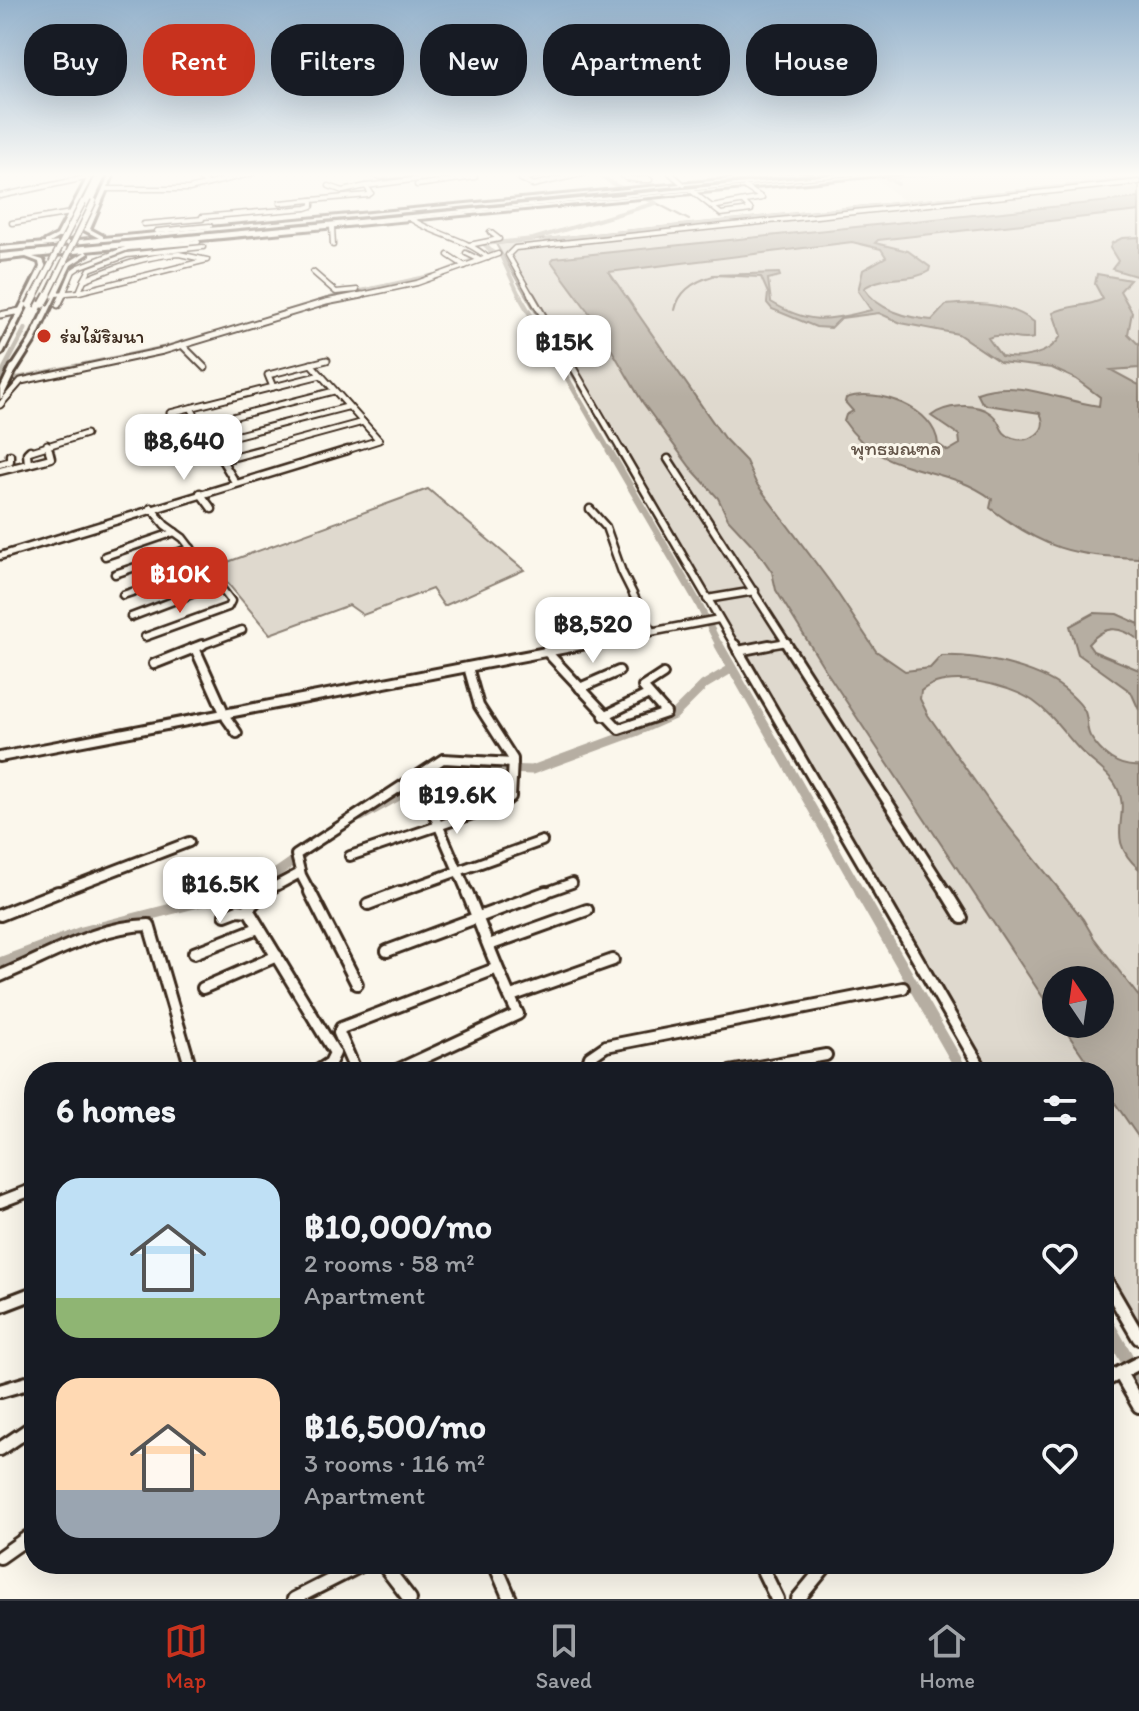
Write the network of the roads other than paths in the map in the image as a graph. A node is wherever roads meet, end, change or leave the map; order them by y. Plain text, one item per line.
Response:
1 (25, 248) edge
2 (60, 248) edge
3 (68, 248) edge
4 (71, 248) edge
5 (168, 248) edge
6 (173, 248) edge
7 (183, 248) edge
8 (186, 248) edge
9 (473, 248) edge
10 (522, 248) edge
11 (109, 251) junction
12 (132, 251) junction
13 (466, 253) dead end
14 (0, 254) edge
15 (498, 254) dead end
16 (448, 255) dead end
17 (487, 256) junction
18 (16, 257) junction
19 (119, 258) junction
20 (477, 259) junction
21 (87, 263) junction
22 (462, 264) junction
23 (97, 266) junction
24 (87, 271) junction
25 (313, 272) dead end
26 (69, 273) junction
27 (39, 274) junction
28 (84, 280) junction
29 (67, 282) junction
30 (402, 285) junction
31 (79, 292) junction
32 (59, 293) junction
33 (58, 305) dead end
34 (20, 311) junction
35 (0, 315) edge
36 (182, 345) junction
37 (0, 353) edge
38 (327, 360) dead end
39 (0, 362) edge
40 (311, 364) junction
41 (205, 368) dead end
42 (321, 375) junction
43 (9, 376) junction
44 (273, 387) junction
45 (334, 391) junction
46 (0, 397) edge
47 (0, 405) edge
48 (347, 407) junction
49 (191, 408) junction
50 (170, 413) dead end
51 (363, 422) junction
52 (201, 425) junction
53 (86, 434) dead end
54 (211, 442) junction
55 (47, 444) junction
56 (10, 455) dead end
57 (668, 459) dead end
58 (222, 460) junction
59 (0, 464) edge
60 (28, 464) junction
61 (0, 471) edge
62 (235, 482) junction
63 (200, 493) junction
64 (154, 507) junction
65 (212, 509) dead end
66 (590, 509) dead end
67 (172, 530) junction
68 (191, 548) junction
69 (0, 556) edge
70 (105, 556) dead end
71 (204, 568) junction
72 (115, 574) dead end
73 (218, 584) junction
74 (755, 591) junction
75 (123, 595) dead end
76 (707, 599) junction
77 (131, 617) dead end
78 (719, 619) junction
79 (242, 630) dead end
80 (651, 630) junction
81 (145, 637) dead end
82 (787, 642) junction
83 (195, 648) junction
84 (546, 651) junction
85 (738, 651) junction
86 (154, 664) dead end
87 (468, 667) junction
88 (619, 671) dead end
89 (663, 674) dead end
90 (580, 688) junction
91 (645, 696) dead end
92 (227, 713) junction
93 (604, 716) junction
94 (237, 733) dead end
95 (0, 757) edge
96 (513, 767) junction
97 (428, 801) dead end
98 (437, 826) junction
99 (542, 841) dead end
100 (189, 842) dead end
101 (350, 856) dead end
102 (456, 871) junction
103 (300, 873) junction
104 (572, 883) dead end
105 (368, 904) dead end
106 (247, 910) junction
107 (587, 910) dead end
108 (0, 915) edge
109 (225, 915) dead end
110 (478, 918) junction
111 (962, 918) dead end
112 (258, 928) junction
113 (489, 945) junction
114 (387, 951) dead end
115 (194, 953) dead end
116 (277, 956) junction
117 (613, 960) dead end
118 (495, 969) junction
119 (0, 976) edge
120 (357, 984) dead end
121 (203, 988) dead end
122 (903, 988) dead end
123 (511, 996) junction
124 (826, 1055) dead end
125 (189, 1062) edge
126 (330, 1062) edge
127 (352, 1062) edge
128 (415, 1062) edge
129 (588, 1062) edge
130 (786, 1062) edge
131 (977, 1062) edge
132 (24, 1193) edge
133 (0, 1202) edge
134 (1114, 1295) edge
135 (24, 1297) edge
136 (0, 1306) edge
137 (1139, 1338) edge
138 (1130, 1368) edge
139 (24, 1384) edge
140 (0, 1391) edge
141 (1139, 1406) edge
142 (24, 1433) edge
143 (0, 1449) edge
144 (24, 1540) edge
145 (0, 1557) edge
146 (343, 1574) edge
147 (391, 1574) edge
148 (499, 1574) edge
149 (765, 1574) edge
150 (819, 1574) edge
151 (294, 1599) edge
152 (410, 1599) edge
153 (510, 1599) edge
154 (777, 1599) edge
155 (798, 1599) edge

1 - 14 main road
2 - 39 main road, bridge
3 - 14 highway
4 - 43 main road, bridge
5 - 12 street
6 - 11 main road
7 - 28 street
8 - 31 street
9 - 17 street
10 - 76 street
11 - 12 street
11 - 18 main road
11 - 19 street
11 - 21 street
11 - 26 main road
12 - 19 street
13 - 20 street
14 - 18 main road
15 - 17 street
16 - 22 street
17 - 20 street
18 - 27 main road
19 - 23 street
20 - 22 street
21 - 23 street
21 - 26 street
22 - 30 street
23 - 24 street
24 - 26 street
24 - 28 street
25 - 30 street
26 - 27 main road
26 - 29 street
26 - 32 main road
27 - 34 main road
28 - 29 street
28 - 31 street
29 - 32 street
30 - 36 street
31 - 32 street
32 - 33 street
32 - 43 main road
34 - 35 street
34 - 37 main road
36 - 41 street
36 - 47 street
38 - 40 street
40 - 42 street
40 - 44 street
42 - 44 street
42 - 45 street
43 - 46 main road
44 - 49 street
45 - 48 street
45 - 52 street
48 - 51 street
48 - 54 street
49 - 50 street
49 - 52 street
51 - 58 street
51 - 62 street
52 - 54 street
53 - 55 street
54 - 58 street
55 - 60 street
55 - 60 street
56 - 59 street
57 - 74 street
58 - 62 street
60 - 61 street
62 - 63 street
63 - 64 street
63 - 65 street
64 - 67 street
64 - 69 street
66 - 80 street
67 - 68 street
67 - 70 street
68 - 71 street
68 - 72 street
71 - 73 street
71 - 75 street
73 - 77 street
73 - 81 street
74 - 76 street
74 - 82 street
76 - 78 street
78 - 80 street
78 - 85 street
79 - 83 street
80 - 84 street
82 - 85 street
82 - 111 street
83 - 86 street
83 - 92 street
84 - 87 street
84 - 90 street
85 - 131 street
87 - 92 street
87 - 96 street
88 - 90 street
89 - 93 street
90 - 93 street
91 - 93 street
92 - 94 street
92 - 95 street
96 - 98 street
96 - 103 street
97 - 98 street
98 - 101 street
98 - 102 street
99 - 102 street
100 - 108 street
102 - 105 street
102 - 110 street
103 - 106 street
103 - 120 street
104 - 110 street
106 - 109 street
106 - 112 street
107 - 113 street
110 - 113 street
110 - 114 street
112 - 115 street
112 - 116 street
113 - 118 street
116 - 121 street
116 - 126 street
117 - 123 street
118 - 123 street
118 - 127 street
119 - 125 street
122 - 129 street
123 - 128 street
124 - 130 street
132 - 133 street
134 - 137 street
135 - 136 street
138 - 141 street
139 - 140 street
142 - 143 street
144 - 145 street
146 - 151 street
147 - 152 street
148 - 153 street
149 - 154 street
150 - 155 street

